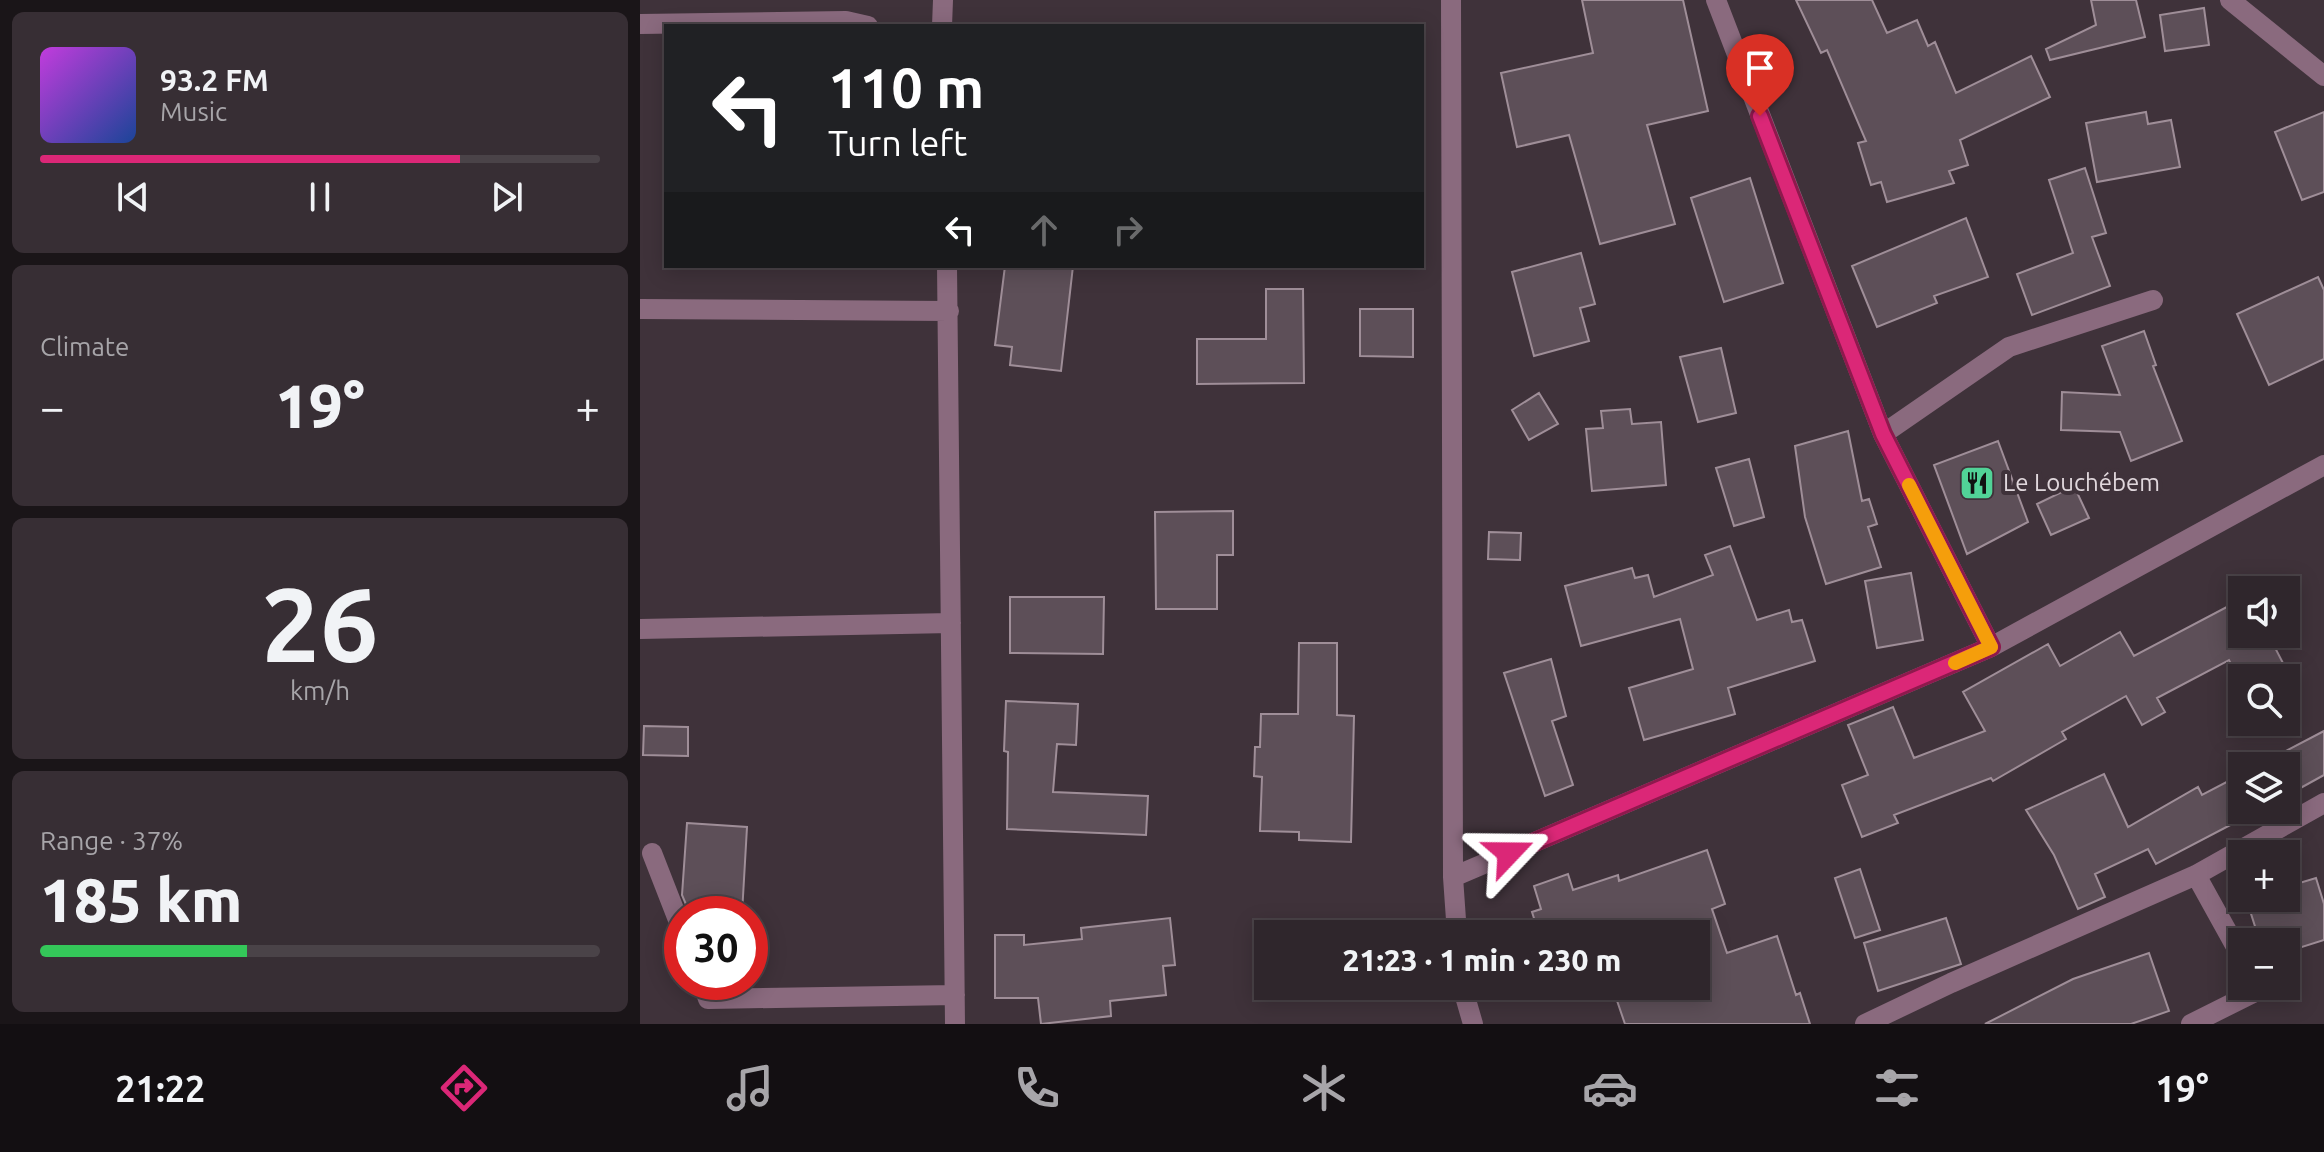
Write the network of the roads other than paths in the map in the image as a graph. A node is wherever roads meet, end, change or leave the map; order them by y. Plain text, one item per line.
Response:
1 (943, 0) edge
2 (1451, 0) edge
3 (1716, 0) edge
4 (2230, 0) edge
5 (640, 24) edge
6 (859, 24) edge
7 (942, 24) edge
8 (2324, 76) edge
9 (947, 268) edge
10 (2153, 300) dead end
11 (640, 309) edge
12 (949, 311) junction
13 (1883, 434) junction
14 (2324, 465) edge
15 (951, 623) junction
16 (640, 629) edge
17 (1991, 647) junction
18 (2324, 803) edge
19 (652, 853) dead end
20 (2196, 875) junction
21 (1453, 877) junction
22 (669, 896) edge
23 (1456, 920) edge
24 (2228, 933) edge
25 (955, 995) junction
26 (768, 998) edge
27 (1466, 1000) edge
28 (2239, 1000) edge
29 (955, 1024) edge
30 (1473, 1024) edge
31 (1865, 1024) edge
32 (2191, 1024) edge

1 - 7 street
2 - 21 street
3 - 13 street
4 - 8 street
5 - 6 street
9 - 12 street
10 - 13 street
11 - 12 street
12 - 15 street
13 - 17 street
14 - 17 street
15 - 16 street
15 - 25 street
17 - 21 street
18 - 20 street
19 - 22 street
20 - 24 street
20 - 31 street
21 - 23 street
25 - 26 street
25 - 29 street
27 - 30 street
28 - 32 street

